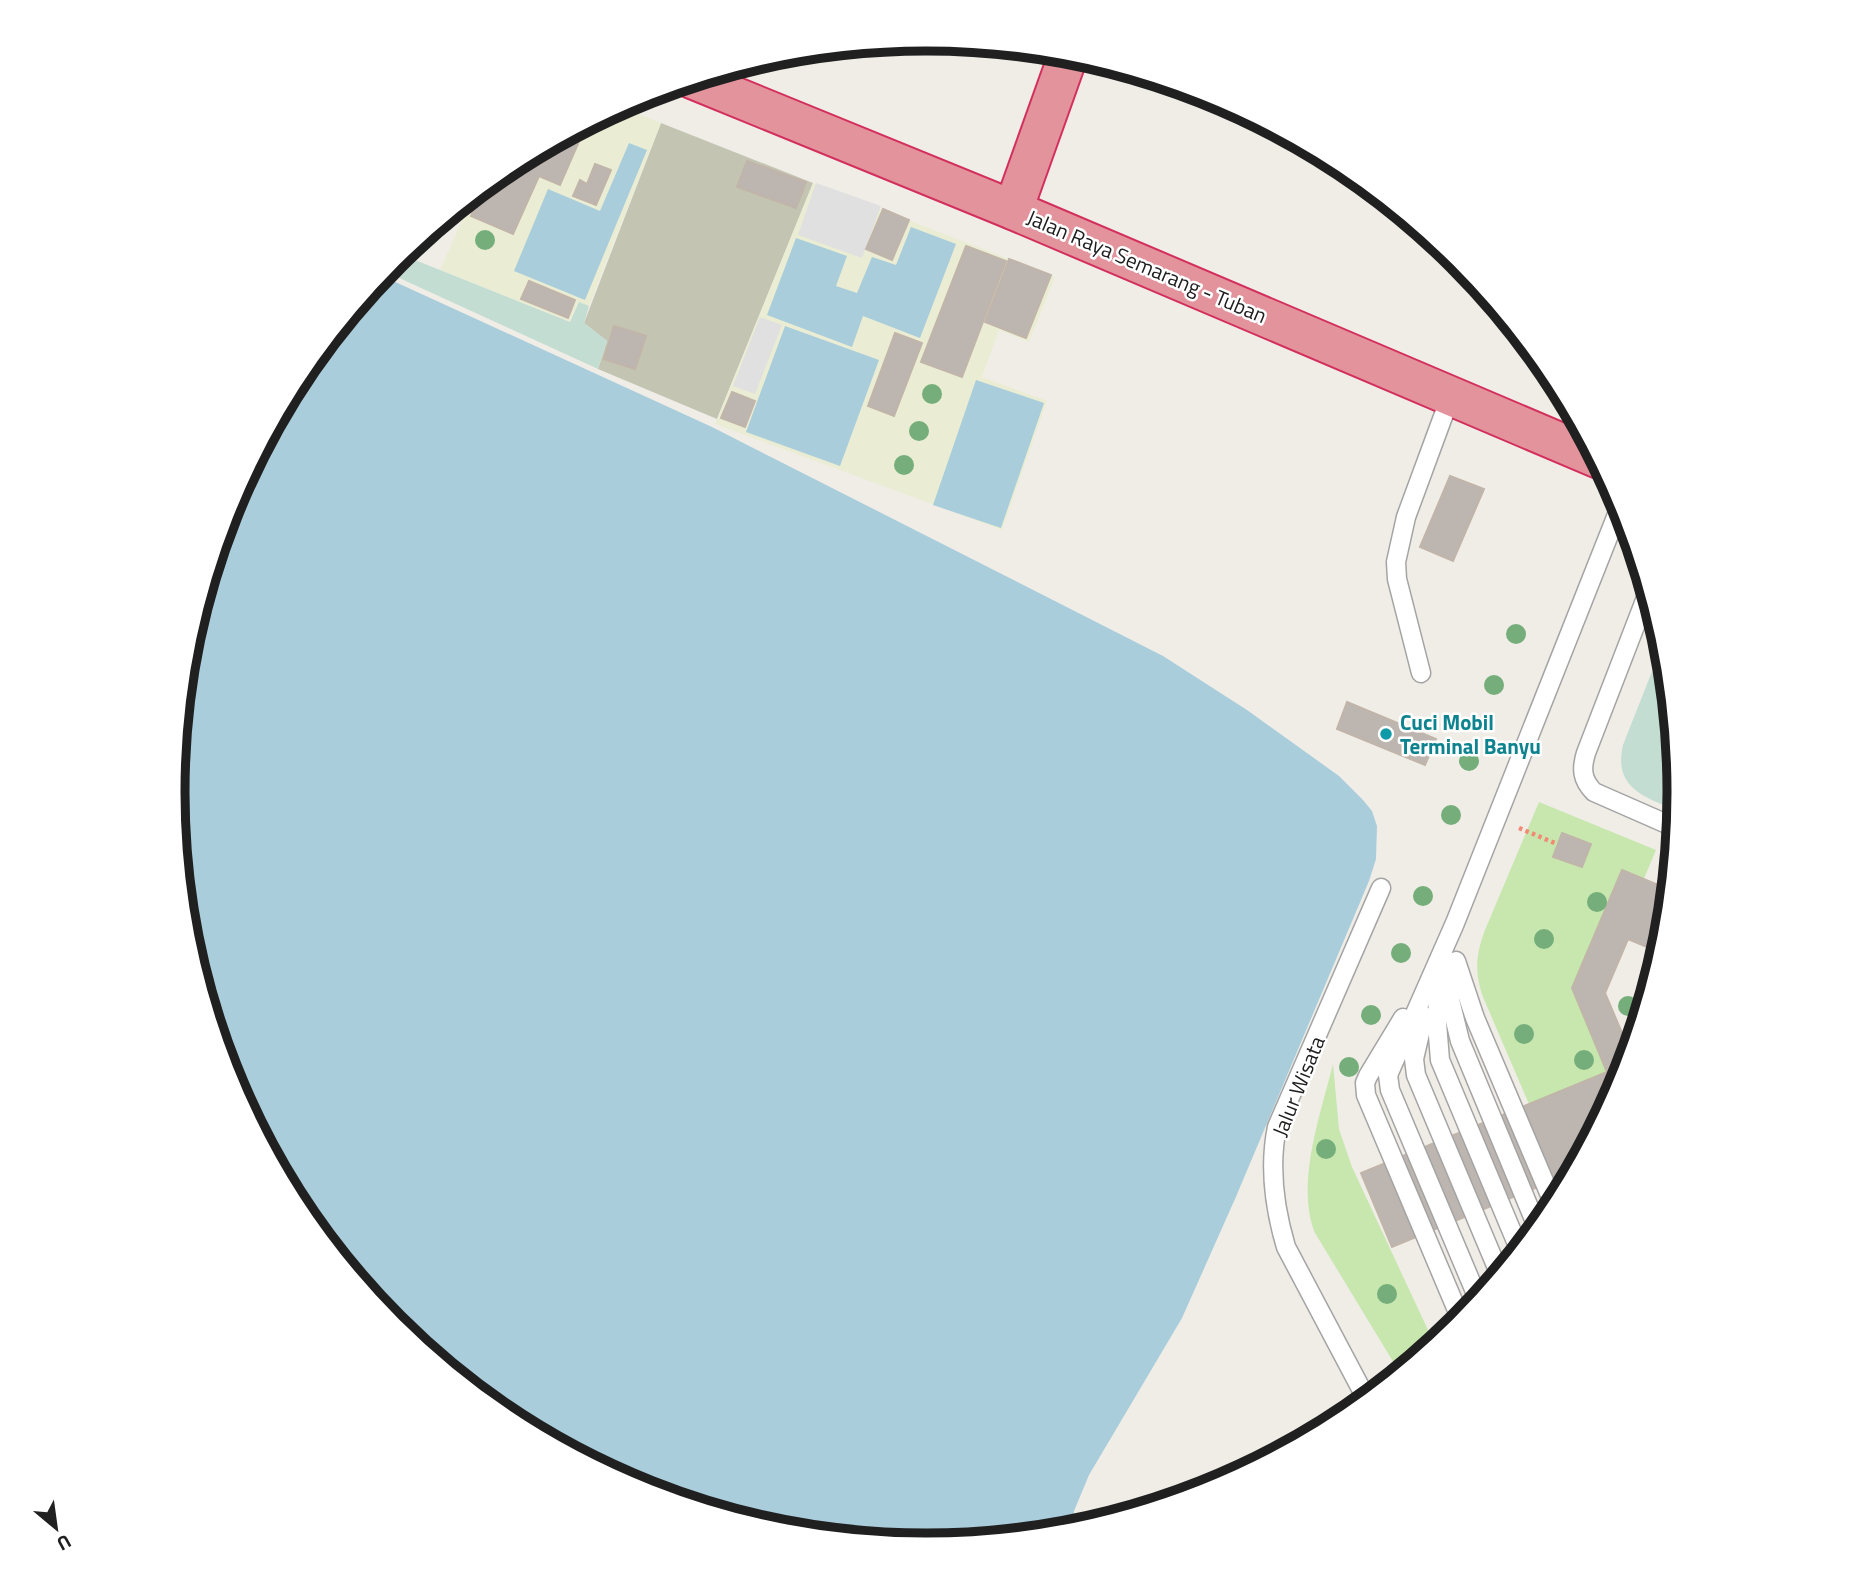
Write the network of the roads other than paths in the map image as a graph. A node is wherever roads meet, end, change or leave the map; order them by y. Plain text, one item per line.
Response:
1 (1065, 64) edge
2 (706, 85) edge
3 (1013, 210) junction
4 (1451, 395) junction
5 (1585, 453) edge
6 (1615, 519) edge
7 (1643, 605) edge
8 (1421, 673) dead end
9 (1667, 824) edge
10 (1381, 888) dead end
11 (1455, 923) junction
12 (1549, 1194) edge
13 (1533, 1218) edge
14 (1516, 1241) edge
15 (1496, 1266) edge
16 (1475, 1291) edge
17 (1457, 1310) edge
18 (1362, 1391) edge

1 - 3 highway
2 - 3 highway, Jalan Raya Semarang - Tuban
3 - 4 highway, Jalan Raya Semarang - Tuban
4 - 5 highway, Jalan Raya Semarang - Tuban
4 - 8 lane
6 - 11 lane
7 - 9 lane
10 - 18 lane, Jalur Wisata
11 - 12 lane
11 - 13 lane
11 - 14 lane
11 - 15 lane
11 - 16 lane
11 - 17 lane

